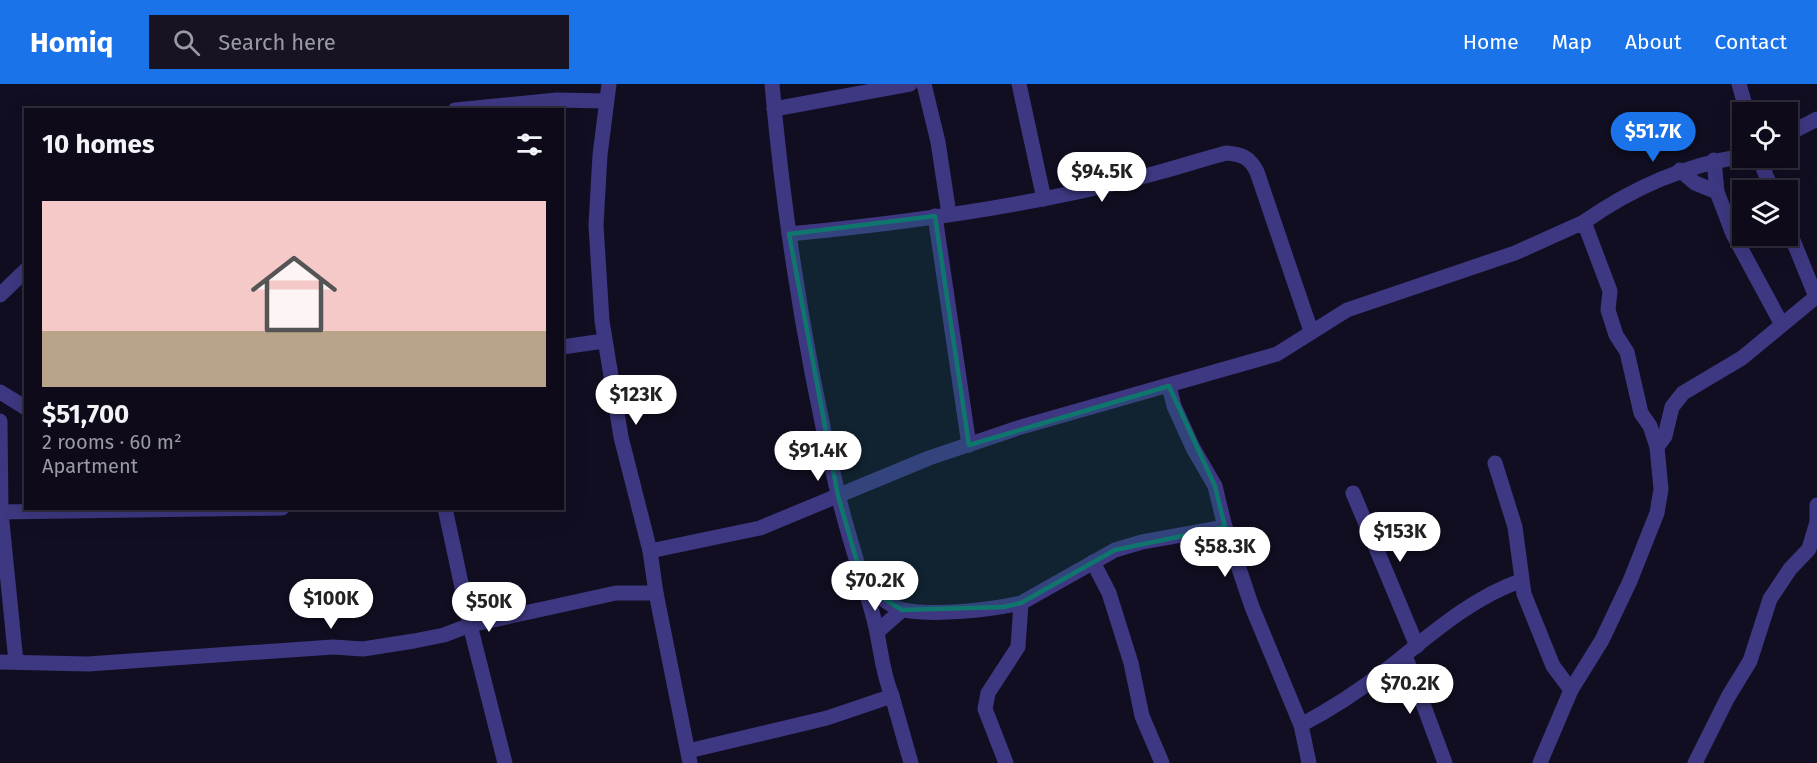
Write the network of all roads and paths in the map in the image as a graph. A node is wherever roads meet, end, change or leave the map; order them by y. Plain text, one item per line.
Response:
1 (609, 84) edge
2 (772, 84) edge
3 (910, 84) edge
4 (924, 84) edge
5 (1019, 84) edge
6 (1739, 84) edge
7 (606, 101) junction
8 (1745, 102) edge
9 (475, 108) edge
10 (774, 109) junction
11 (1817, 119) edge
12 (1798, 129) edge
13 (1732, 158) edge
14 (1714, 160) junction
15 (1680, 170) junction
16 (1717, 192) junction
17 (1044, 199) junction
18 (942, 215) junction
19 (1584, 222) junction
20 (789, 234) junction
21 (1796, 246) edge
22 (24, 272) edge
23 (0, 296) edge
24 (1817, 296) edge
25 (1781, 323) junction
26 (1311, 331) junction
27 (604, 341) junction
28 (564, 347) edge
29 (1169, 386) junction
30 (0, 392) edge
31 (24, 407) edge
32 (0, 421) edge
33 (969, 445) junction
34 (1657, 447) junction
35 (1495, 463) dead end
36 (1353, 493) dead end
37 (838, 496) junction
38 (1817, 505) edge
39 (141, 510) edge
40 (445, 510) edge
41 (0, 512) edge
42 (1225, 527) junction
43 (1813, 550) edge
44 (650, 551) junction
45 (1093, 562) junction
46 (1520, 581) junction
47 (864, 586) junction
48 (656, 593) junction
49 (1021, 603) junction
50 (902, 610) junction
51 (470, 625) junction
52 (878, 631) junction
53 (1411, 650) junction
54 (8, 662) edge
55 (1571, 690) junction
56 (892, 696) junction
57 (1301, 725) junction
58 (689, 757) edge
59 (505, 763) edge
60 (910, 763) edge
61 (1006, 763) edge
62 (1162, 763) edge
63 (1309, 763) edge
64 (1445, 763) edge
65 (1540, 763) edge
66 (1695, 763) edge

1 - 7 street
2 - 10 street
3 - 10 street
4 - 18 street
5 - 17 street
6 - 8 street
7 - 9 street
7 - 27 street
10 - 20 street
11 - 12 street
13 - 14 street
14 - 15 street
14 - 16 street
15 - 16 street
15 - 19 street
16 - 25 street
17 - 18 street
17 - 26 street
18 - 20 street
18 - 33 street
19 - 26 street
19 - 34 street
20 - 37 street
21 - 24 street
22 - 23 street
24 - 25 street
25 - 34 street
26 - 29 street
27 - 28 street
27 - 44 street
29 - 33 street
29 - 42 street
30 - 31 street
32 - 41 street
33 - 37 street
34 - 55 street
35 - 46 street
36 - 53 street
37 - 44 street
37 - 47 street
38 - 43 street
39 - 41 street
40 - 51 street
41 - 54 street
42 - 45 street
42 - 57 street
43 - 66 street
44 - 48 street
45 - 49 street
45 - 62 street
46 - 53 street
46 - 55 street
47 - 50 street
47 - 52 street
48 - 51 street
48 - 58 street
49 - 50 street
49 - 61 street
50 - 52 street
51 - 54 street
51 - 59 street
52 - 56 street
53 - 57 street
53 - 64 street
55 - 65 street
56 - 58 street
56 - 60 street
57 - 63 street

